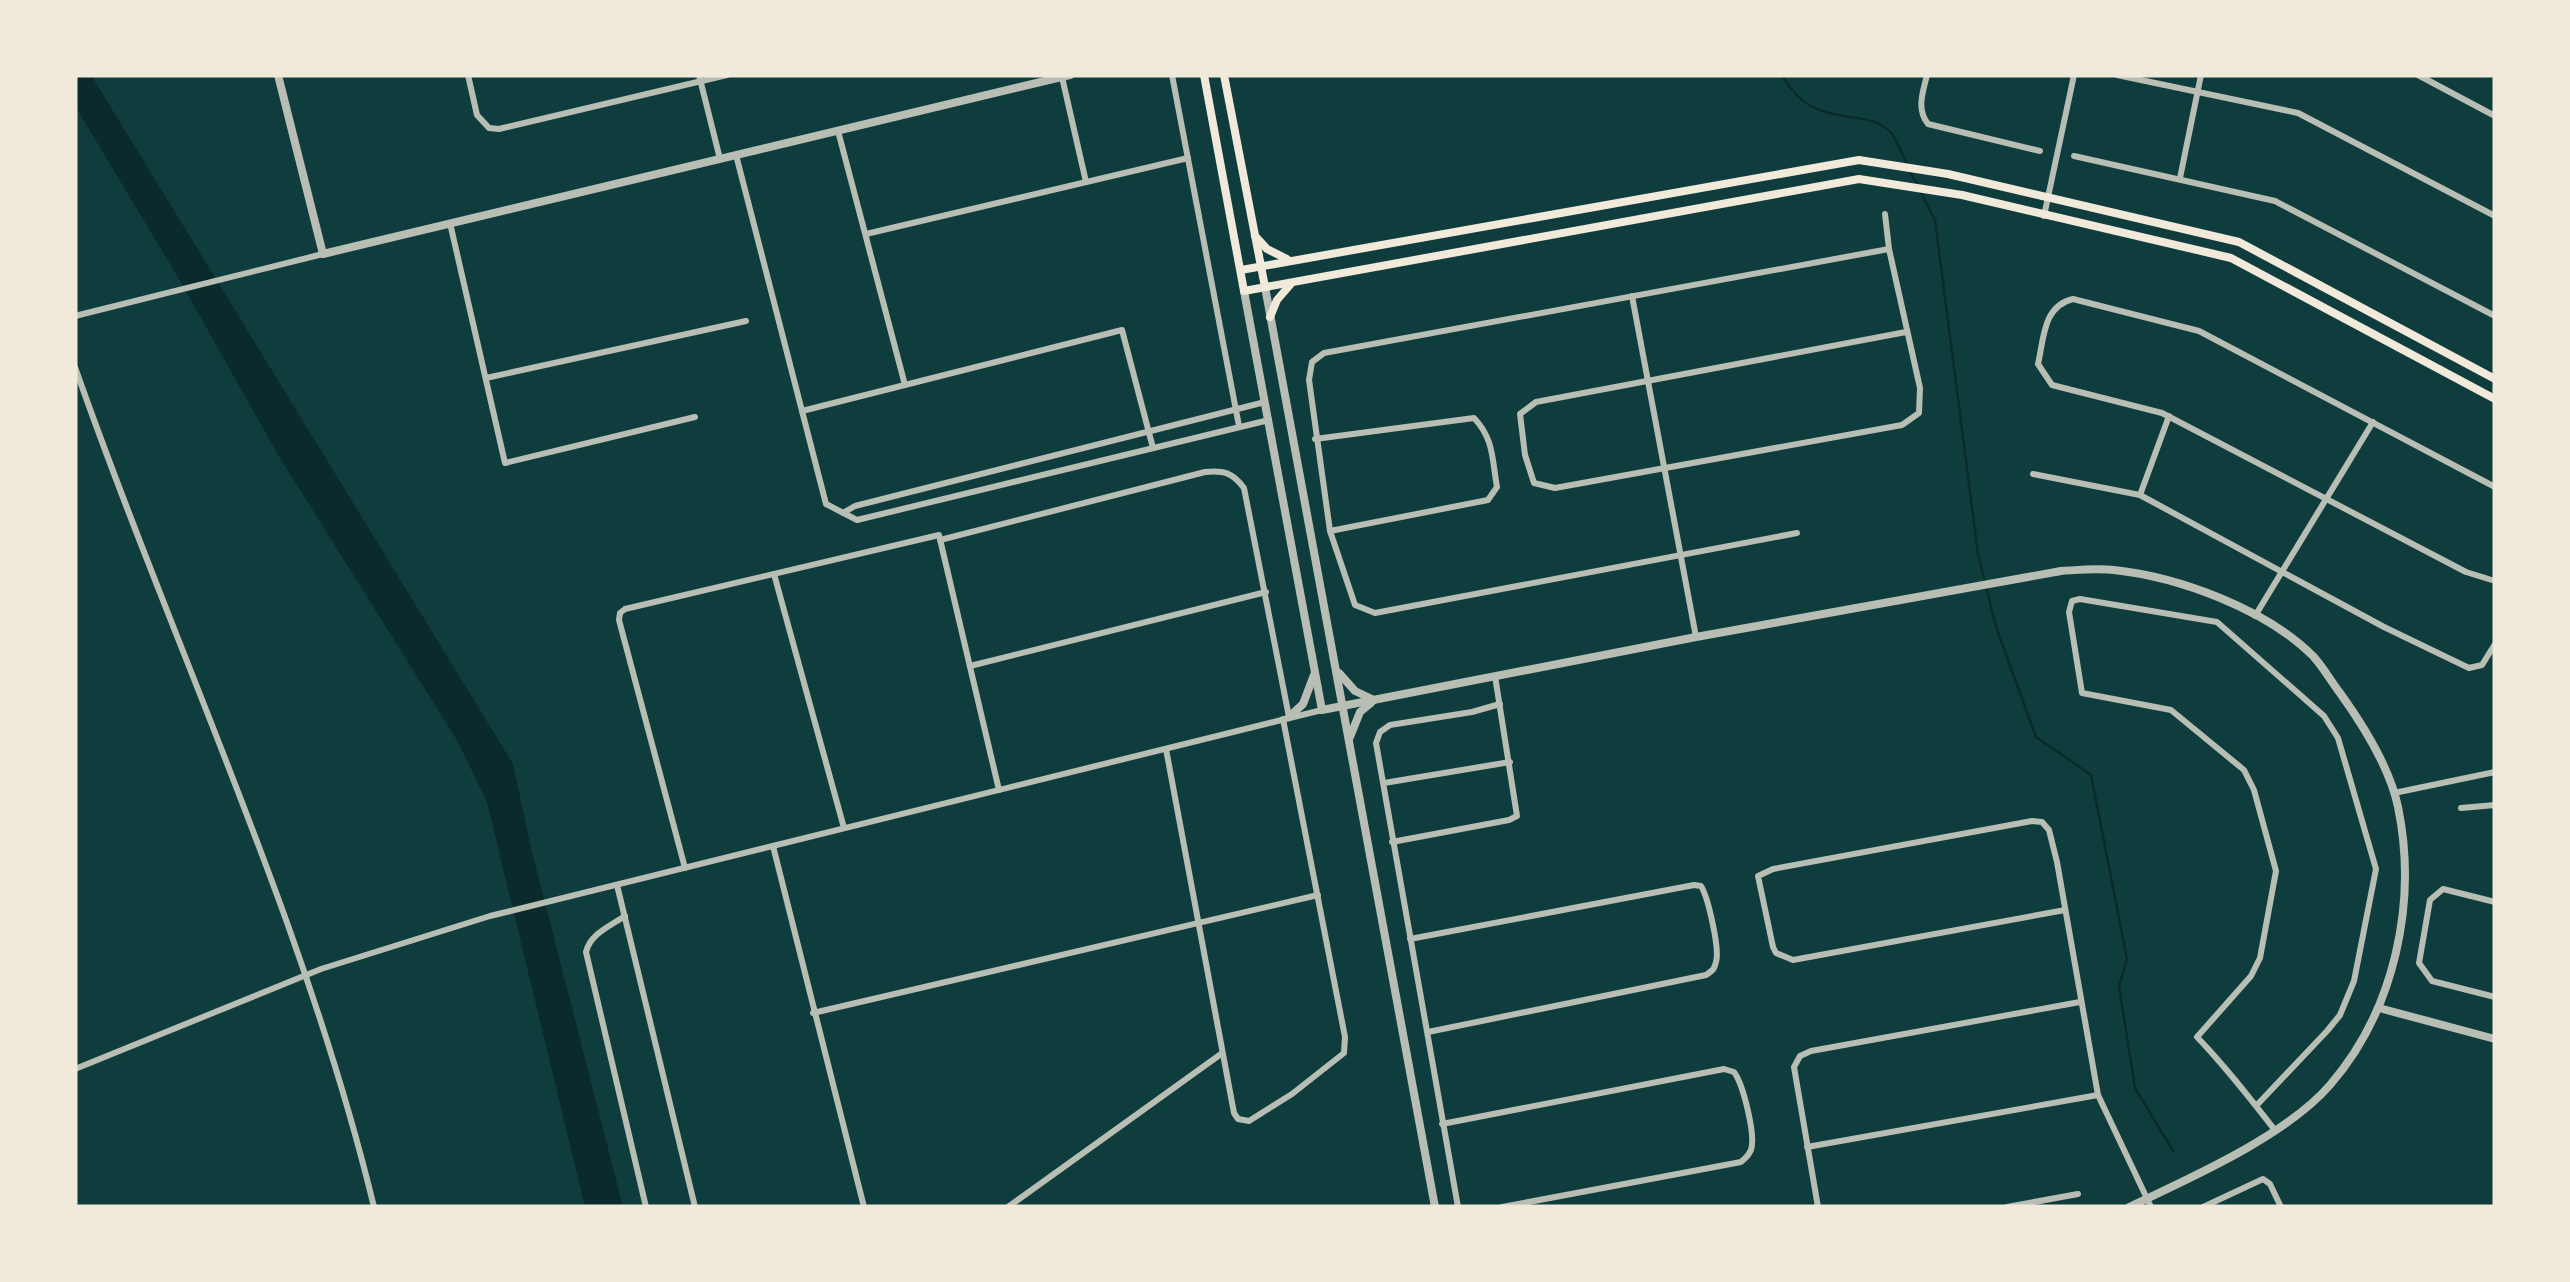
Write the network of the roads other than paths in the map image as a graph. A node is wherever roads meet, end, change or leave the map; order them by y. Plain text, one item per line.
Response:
1 (278, 75) edge
2 (468, 75) edge
3 (727, 75) edge
4 (1172, 75) edge
5 (1204, 75) edge
6 (1224, 75) edge
7 (1927, 75) edge
8 (2074, 75) edge
9 (2117, 75) edge
10 (2201, 75) edge
11 (2418, 75) edge
12 (1066, 76) edge
13 (700, 78) edge
14 (2198, 92) junction
15 (2495, 116) edge
16 (838, 130) junction
17 (2040, 151) dead end
18 (736, 155) junction
19 (2074, 156) dead end
20 (1188, 158) junction
21 (720, 159) junction
22 (2180, 178) junction
23 (1086, 182) junction
24 (2048, 198) junction
25 (1885, 214) dead end
26 (2044, 216) junction
27 (2495, 216) edge
28 (450, 224) junction
29 (866, 234) junction
30 (1255, 236) junction
31 (1889, 249) junction
32 (323, 254) junction
33 (1292, 261) junction
34 (1260, 266) junction
35 (1241, 270) junction
36 (1293, 282) junction
37 (1264, 287) junction
38 (1244, 291) junction
39 (1632, 296) junction
40 (75, 316) edge
41 (2495, 316) edge
42 (1270, 317) junction
43 (746, 321) dead end
44 (1906, 332) junction
45 (75, 367) edge
46 (486, 378) junction
47 (2495, 379) edge
48 (1648, 381) junction
49 (905, 385) junction
50 (2495, 399) edge
51 (1266, 402) junction
52 (1236, 409) junction
53 (802, 412) junction
54 (2168, 416) junction
55 (695, 418) dead end
56 (1269, 420) junction
57 (2373, 422) junction
58 (1239, 426) junction
59 (1148, 429) junction
60 (1316, 438) junction
61 (1154, 448) junction
62 (1664, 467) junction
63 (2033, 474) dead end
64 (2495, 487) edge
65 (2140, 495) junction
66 (2326, 498) junction
67 (842, 514) junction
68 (1330, 531) junction
69 (1797, 533) dead end
70 (940, 540) junction
71 (1681, 555) junction
72 (2282, 571) junction
73 (774, 574) junction
74 (2495, 582) edge
75 (1266, 592) junction
76 (2255, 616) junction
77 (1696, 636) junction
78 (2495, 644) edge
79 (970, 666) junction
80 (1336, 668) junction
81 (1315, 670) junction
82 (1495, 676) junction
83 (1374, 700) junction
84 (1500, 704) junction
85 (1342, 706) junction
86 (1322, 710) junction
87 (1286, 718) junction
88 (1349, 741) junction
89 (1166, 748) junction
90 (1510, 762) junction
91 (2495, 772) edge
92 (1384, 782) junction
93 (999, 790) junction
94 (2393, 793) junction
95 (2495, 805) edge
96 (2461, 808) dead end
97 (844, 828) junction
98 (1392, 842) junction
99 (773, 846) junction
100 (685, 868) junction
101 (618, 885) junction
102 (1319, 894) junction
103 (2495, 902) edge
104 (2065, 910) junction
105 (625, 916) junction
106 (1196, 922) junction
107 (1410, 939) junction
108 (306, 976) junction
109 (2495, 997) edge
110 (2080, 1002) junction
111 (2379, 1008) junction
112 (814, 1013) junction
113 (1428, 1032) junction
114 (2495, 1039) edge
115 (1221, 1054) junction
116 (75, 1069) edge
117 (2098, 1095) junction
118 (2256, 1106) junction
119 (1442, 1124) junction
120 (2274, 1129) junction
121 (1807, 1146) junction
122 (2078, 1194) dead end
123 (2149, 1203) edge
124 (374, 1207) edge
125 (646, 1207) edge
126 (696, 1207) edge
127 (864, 1207) edge
128 (1008, 1207) edge
129 (1435, 1207) edge
130 (1458, 1207) edge
131 (1502, 1207) edge
132 (1818, 1207) edge
133 (2007, 1207) edge
134 (2129, 1207) edge
135 (2204, 1207) edge
136 (2281, 1207) edge

1 - 32 street
2 - 13 street
3 - 13 street
4 - 20 street
5 - 35 main road
6 - 30 main road
7 - 17 street
8 - 24 street
9 - 14 street
10 - 14 street
11 - 15 street
12 - 16 street
12 - 23 street
13 - 21 street
14 - 22 street
14 - 27 street
16 - 18 street
16 - 29 street
18 - 21 street
18 - 53 street
19 - 22 street
20 - 23 street
20 - 52 street
21 - 28 street
22 - 41 street
23 - 29 street
24 - 26 street
24 - 33 main road
24 - 47 main road
25 - 31 street
26 - 36 main road
26 - 50 main road
28 - 32 street
28 - 46 street
29 - 49 street
30 - 33 main road
30 - 34 main road
31 - 39 street
31 - 44 street
32 - 40 street
33 - 34 main road
34 - 35 main road
34 - 37 main road
35 - 38 main road
36 - 37 main road
36 - 42 main road
37 - 38 main road
37 - 42 street
38 - 51 street
39 - 48 street
39 - 60 street
42 - 80 street
43 - 46 street
44 - 48 street
44 - 62 street
45 - 108 street
46 - 55 street
48 - 62 street
48 - 62 street
49 - 53 street
49 - 59 street
51 - 52 street
51 - 56 street
52 - 58 street
52 - 59 street
53 - 67 street
54 - 57 street
54 - 65 street
54 - 66 street
56 - 58 street
56 - 81 street
57 - 64 street
57 - 66 street
58 - 61 street
59 - 61 street
59 - 67 street
60 - 68 street
60 - 68 street
61 - 67 street
62 - 71 street
63 - 65 street
65 - 72 street
66 - 72 street
66 - 74 street
68 - 71 street
69 - 71 street
70 - 73 street
70 - 75 street
70 - 79 street
71 - 77 street
72 - 76 street
72 - 78 street
73 - 97 street
73 - 100 street
75 - 79 street
75 - 87 street
76 - 77 street
76 - 94 street
77 - 82 street
79 - 93 street
80 - 83 street
80 - 85 street
81 - 86 street
81 - 87 street
82 - 83 street
82 - 84 street
83 - 85 street
83 - 88 street
84 - 90 street
84 - 92 street
85 - 86 street
85 - 88 street
86 - 87 street
87 - 89 street
87 - 102 street
88 - 129 street
89 - 93 street
89 - 106 street
90 - 92 street
90 - 98 street
91 - 94 street
92 - 98 street
93 - 97 street
94 - 111 street
95 - 96 street
97 - 99 street
98 - 107 street
99 - 100 street
99 - 112 street
100 - 101 street
101 - 105 street
101 - 108 street
102 - 106 street
102 - 115 street
103 - 109 street
104 - 104 street
104 - 110 street
105 - 125 street
105 - 126 street
106 - 112 street
106 - 115 street
107 - 113 street
107 - 113 street
108 - 116 street
108 - 124 street
110 - 117 street
110 - 121 street
111 - 114 street
111 - 120 street
112 - 127 street
113 - 119 street
115 - 128 street
117 - 121 street
117 - 123 street
118 - 118 street
118 - 120 street
119 - 130 street
119 - 131 street
120 - 123 street
121 - 132 street
122 - 133 street
123 - 134 street
135 - 136 street

